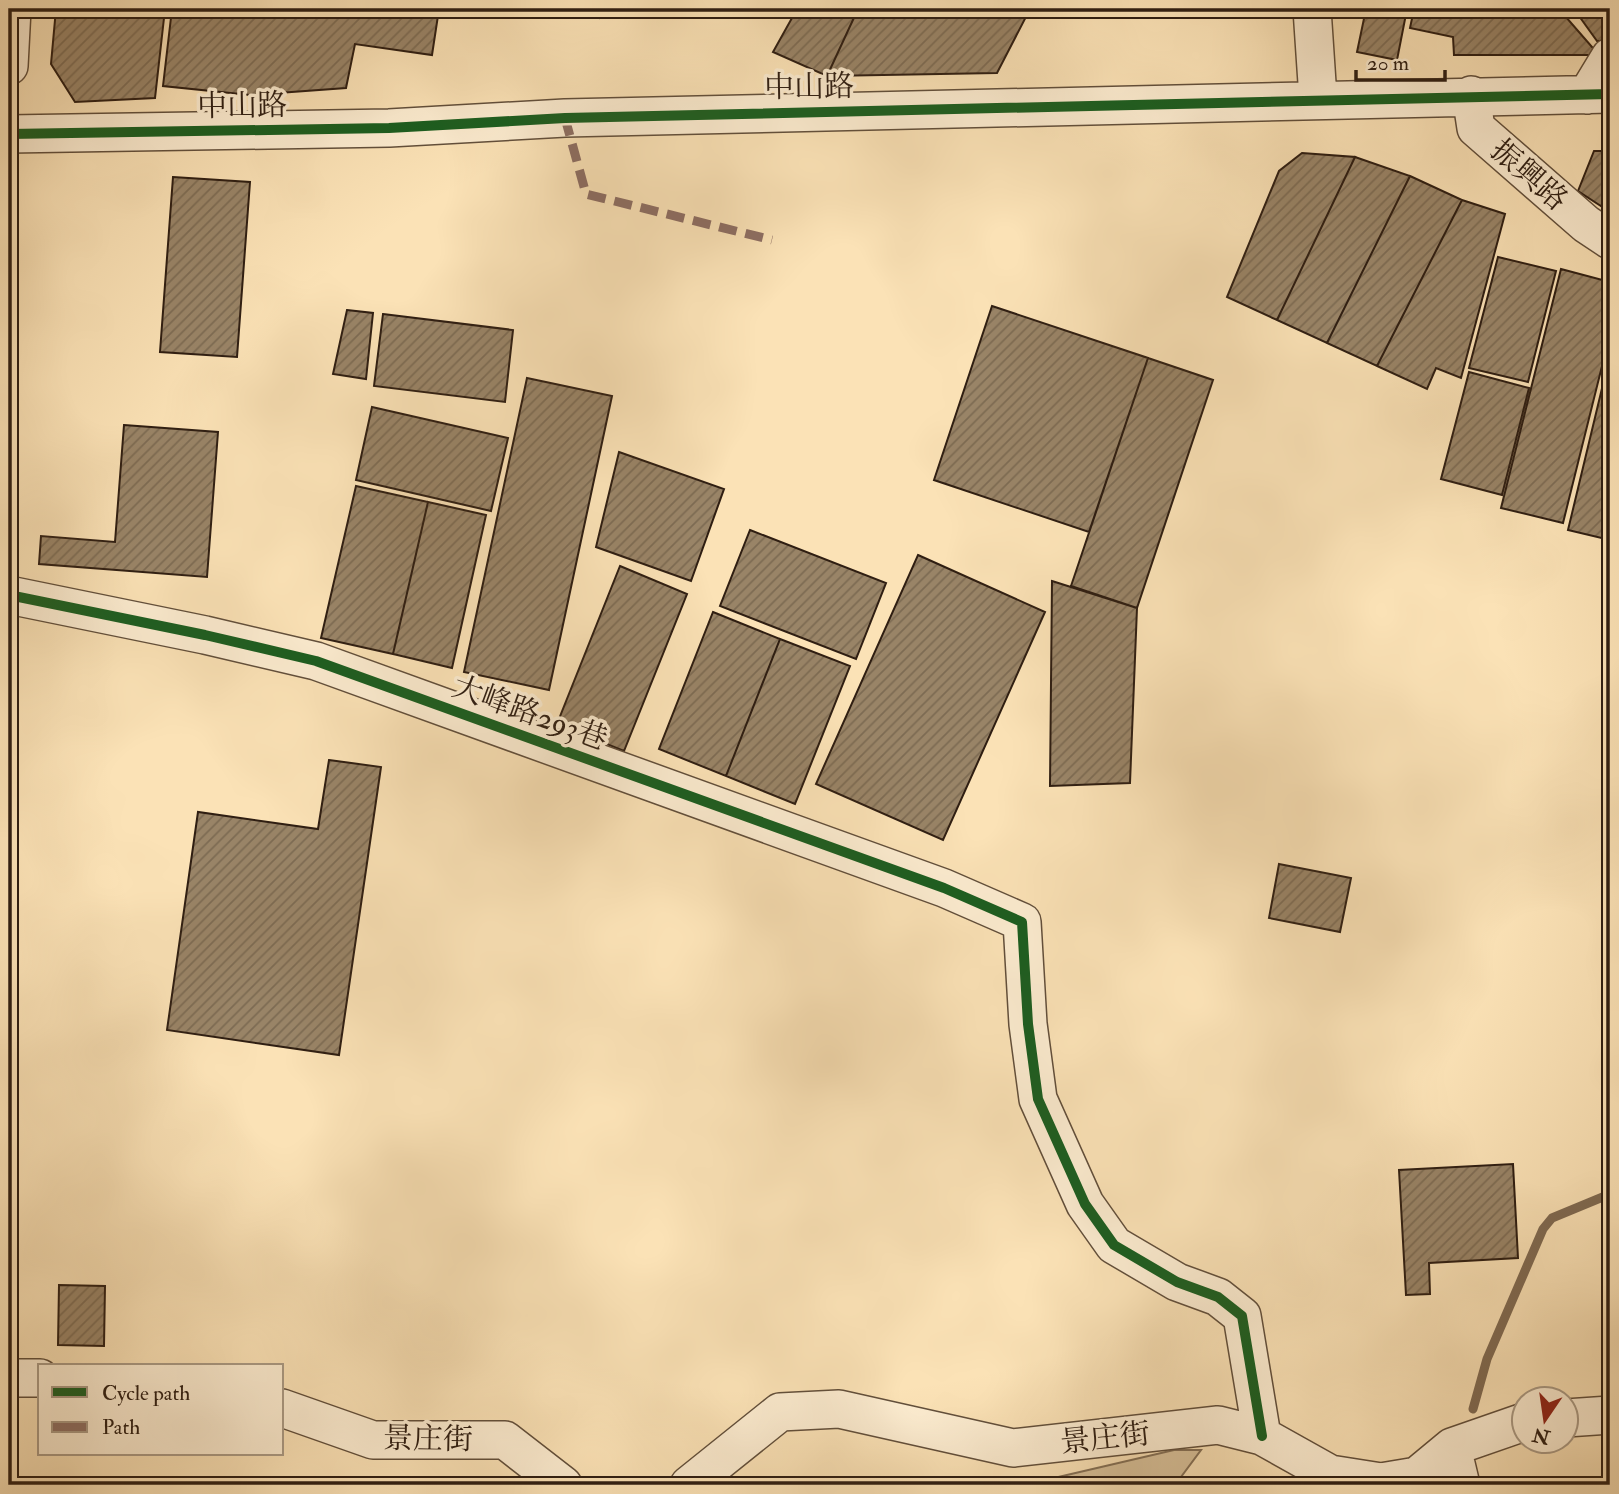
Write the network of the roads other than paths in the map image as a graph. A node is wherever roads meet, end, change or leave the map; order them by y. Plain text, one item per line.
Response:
1 (12, 9) edge
2 (1312, 9) edge
3 (1610, 57) edge
4 (9, 66) edge
5 (1599, 94) edge
6 (1471, 95) junction
7 (1318, 99) junction
8 (9, 134) edge
9 (1610, 240) edge
10 (9, 595) edge
11 (9, 1378) edge
12 (38, 1378) edge
13 (284, 1409) edge
14 (1610, 1415) edge
15 (1580, 1417) edge
16 (1510, 1427) edge
17 (1262, 1436) junction
18 (1452, 1447) junction
19 (563, 1485) edge
20 (689, 1485) edge
21 (1461, 1485) edge

1 - 4 street
2 - 7 street
3 - 5 street
5 - 6 street, 中山路
6 - 7 street, 中山路
6 - 9 street, 振興路
7 - 8 street, 中山路
10 - 17 street, 大峰路293巷
11 - 12 street
13 - 19 street, 景庄街
14 - 15 street
16 - 18 street, 景庄街
17 - 18 street, 景庄街
17 - 20 street, 景庄街
18 - 21 street

